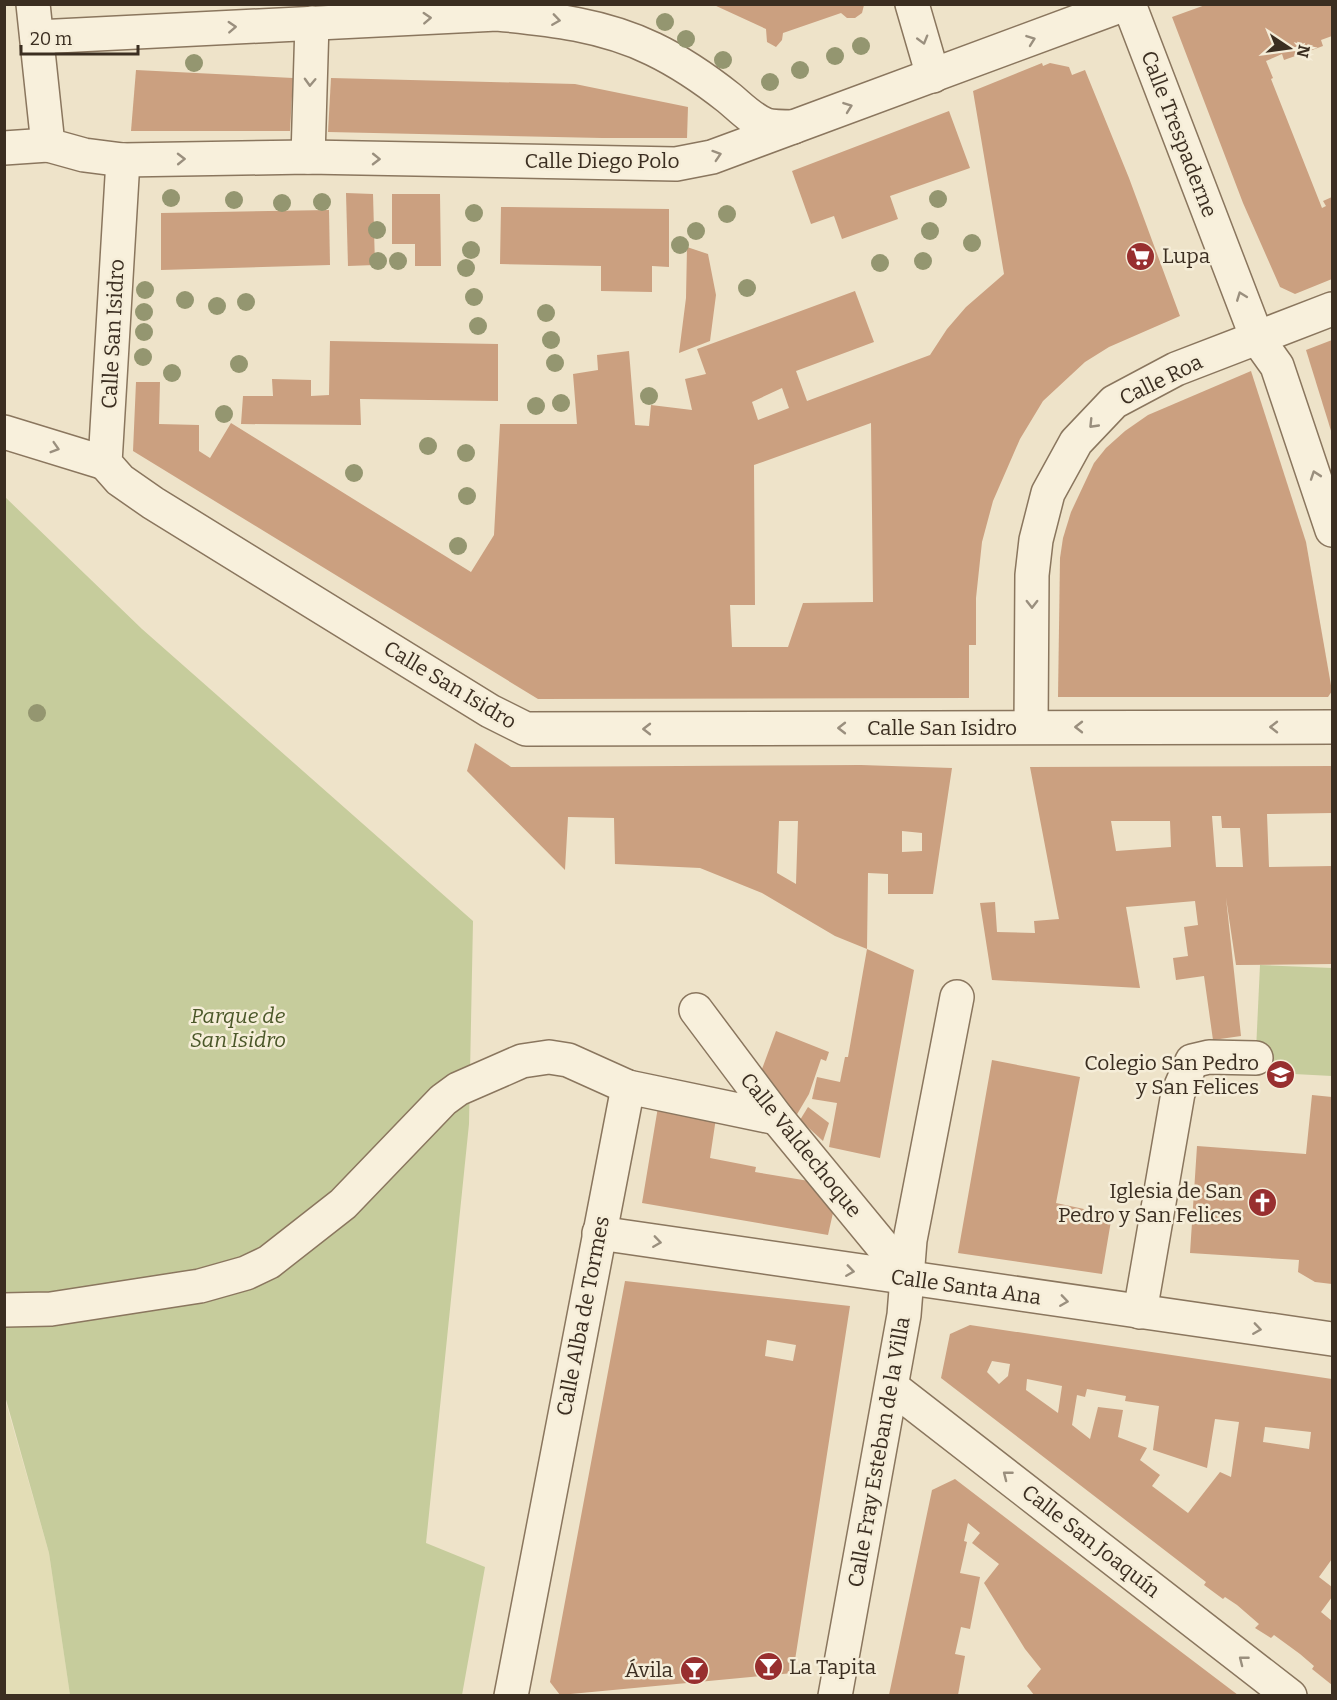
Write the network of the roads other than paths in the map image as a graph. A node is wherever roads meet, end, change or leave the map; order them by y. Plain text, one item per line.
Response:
1 (33, 4) edge
2 (912, 4) edge
3 (1127, 4) edge
4 (312, 23) junction
5 (37, 36) junction
6 (933, 76) junction
7 (793, 127) junction
8 (48, 145) junction
9 (4, 148) edge
10 (308, 157) junction
11 (123, 160) junction
12 (1332, 309) edge
13 (1257, 338) junction
14 (4, 432) edge
15 (105, 463) junction
16 (1332, 525) edge
17 (1031, 727) junction
18 (1332, 727) edge
19 (957, 997) dead end
20 (696, 1010) dead end
21 (1256, 1058) dead end
22 (628, 1087) junction
23 (777, 1118) junction
24 (599, 1233) junction
25 (908, 1277) junction
26 (4, 1310) edge
27 (1140, 1312) junction
28 (1332, 1339) edge
29 (892, 1387) junction
30 (511, 1695) edge
31 (835, 1695) edge
32 (1290, 1695) edge

1 - 5 street
2 -> 6 street
6 -> 3 street, Calle Diego Polo
13 -> 3 street, Calle Trespaderne
5 -> 4 street
4 -> 7 street
4 -> 10 street
5 - 8 street
7 -> 6 street, Calle Diego Polo
10 -> 7 street, Calle Diego Polo
8 - 9 street
8 - 11 street, Calle Diego Polo
11 -> 10 street, Calle Diego Polo
11 - 15 street, Calle San Isidro
12 - 13 street, Calle Roa
16 -> 13 street, Calle Trespaderne
13 -> 17 street, Calle Roa
14 -> 15 street
17 -> 15 street, Calle San Isidro
18 -> 17 street, Calle San Isidro
19 - 25 street, Calle Fray Esteban de la Villa
20 - 23 street, Calle Valdechoque
21 - 27 street
22 - 23 street
22 - 24 street, Calle Alba de Tormes
22 - 26 street
23 - 25 street, Calle Valdechoque
24 -> 25 street, Calle Santa Ana
24 - 30 street, Calle Alba de Tormes
25 -> 27 street, Calle Santa Ana
25 - 29 street, Calle Fray Esteban de la Villa
27 -> 28 street, Calle Santa Ana
29 - 31 street, Calle Fray Esteban de la Villa
32 -> 29 street, Calle San Joaquín

